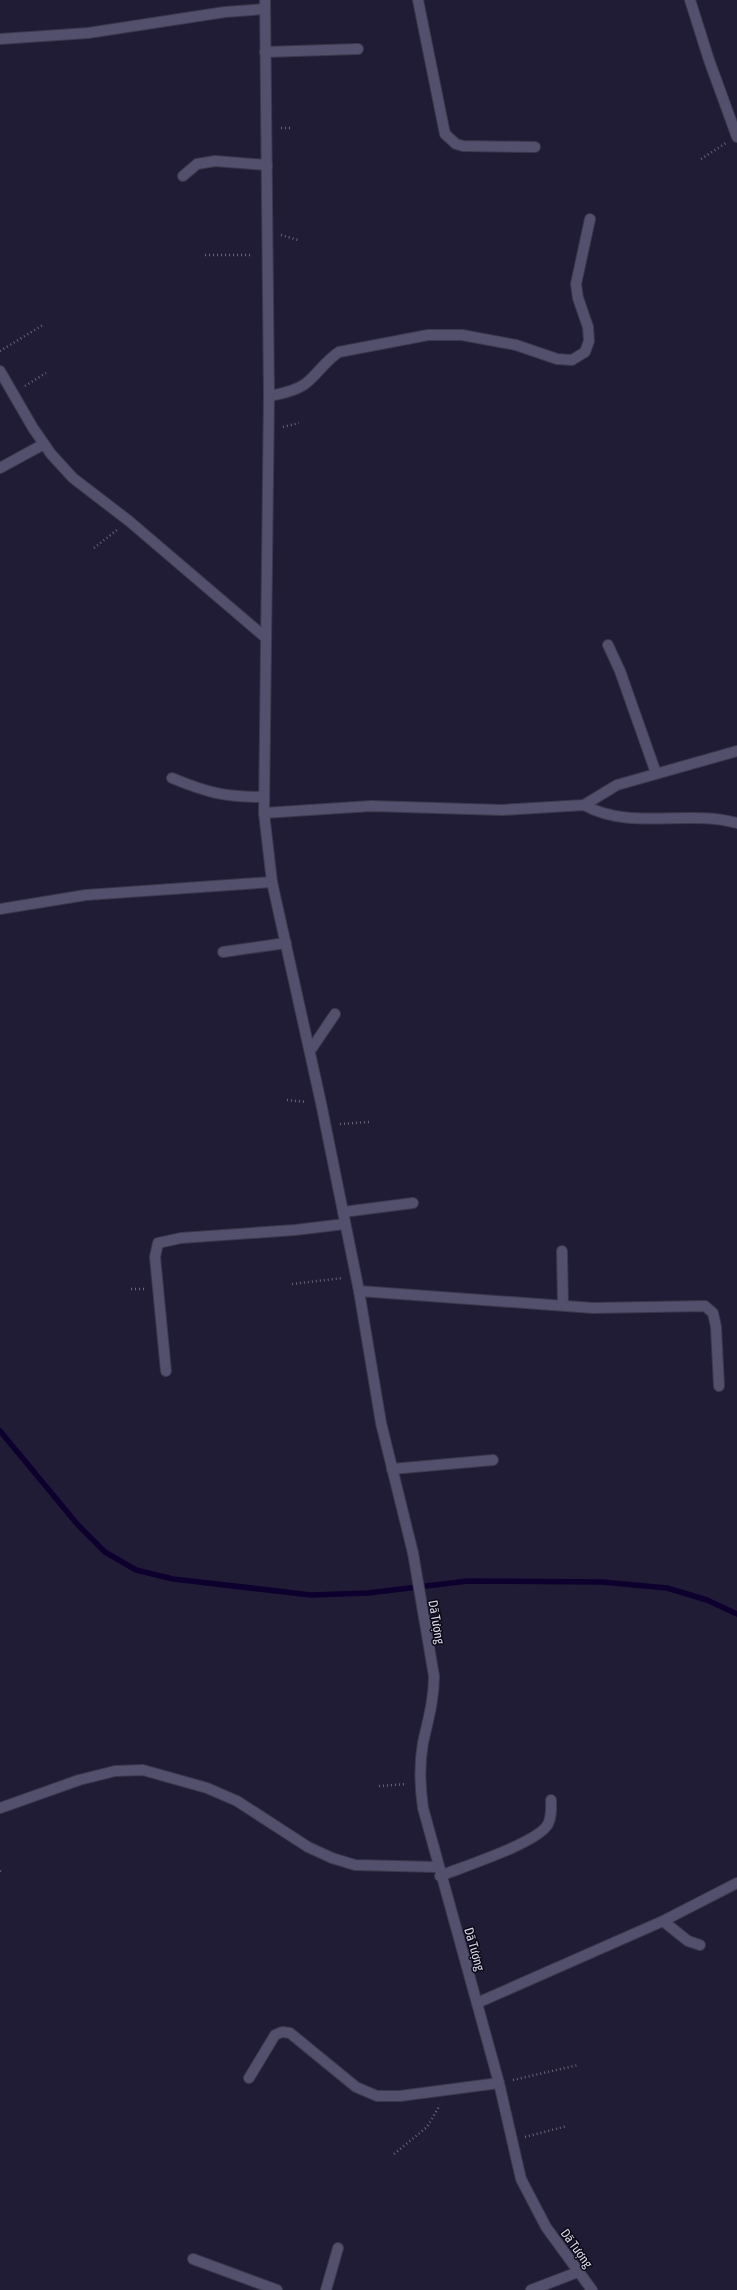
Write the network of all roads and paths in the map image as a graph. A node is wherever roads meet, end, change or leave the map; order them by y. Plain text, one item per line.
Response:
1 (418, 0) edge
2 (690, 0) edge
3 (265, 5) edge
4 (0, 40) edge
5 (358, 49) dead end
6 (265, 52) junction
7 (737, 137) edge
8 (535, 147) dead end
9 (701, 159) dead end
10 (267, 165) junction
11 (182, 176) dead end
12 (590, 219) dead end
13 (205, 255) dead end
14 (268, 255) junction
15 (43, 325) dead end
16 (0, 351) edge
17 (0, 371) edge
18 (46, 373) dead end
19 (13, 394) junction
20 (269, 396) junction
21 (44, 444) junction
22 (0, 468) edge
23 (129, 521) junction
24 (94, 548) dead end
25 (266, 638) junction
26 (608, 645) dead end
27 (737, 751) edge
28 (656, 773) junction
29 (172, 778) dead end
30 (264, 797) junction
31 (584, 805) junction
32 (264, 813) junction
33 (737, 823) edge
34 (272, 882) junction
35 (0, 909) edge
36 (286, 943) junction
37 (223, 952) dead end
38 (335, 1014) dead end
39 (310, 1051) junction
40 (287, 1100) dead end
41 (321, 1103) junction
42 (369, 1122) dead end
43 (326, 1125) junction
44 (413, 1203) dead end
45 (343, 1212) junction
46 (345, 1224) junction
47 (562, 1251) dead end
48 (356, 1276) junction
49 (292, 1284) dead end
50 (358, 1291) junction
51 (563, 1306) junction
52 (166, 1371) dead end
53 (719, 1386) dead end
54 (493, 1460) dead end
55 (392, 1469) junction
56 (420, 1783) junction
57 (379, 1786) dead end
58 (550, 1800) dead end
59 (0, 1808) edge
60 (439, 1871) junction
61 (737, 1883) edge
62 (663, 1921) junction
63 (700, 1945) dead end
64 (477, 2003) junction
65 (578, 2065) dead end
66 (249, 2078) dead end
67 (498, 2083) junction
68 (446, 2090) junction
69 (567, 2126) dead end
70 (511, 2141) junction
71 (394, 2154) dead end
72 (338, 2248) dead end
73 (193, 2259) dead end
74 (578, 2272) junction
75 (277, 2290) edge
76 (326, 2290) edge
77 (531, 2290) edge
78 (592, 2290) edge

1 - 8 street
2 - 7 street
3 - 4 street
3 - 6 street, Dã Tượng
5 - 6 street
6 - 10 street, Dã Tượng
7 - 9 path
10 - 11 street
10 - 14 street, Dã Tượng
12 - 20 street
13 - 14 path
14 - 20 street, Dã Tượng
15 - 16 path
17 - 19 street
18 - 19 path
19 - 21 street
20 - 25 street, Dã Tượng
21 - 22 street
21 - 23 street
23 - 24 path
23 - 25 street
25 - 30 street, Dã Tượng
26 - 28 street
27 - 28 street
28 - 31 street
29 - 30 street
30 - 32 street, Dã Tượng
31 - 32 street
31 - 33 street
32 - 34 street, Dã Tượng
34 - 35 street
34 - 36 street, Dã Tượng
36 - 37 street
36 - 39 street, Dã Tượng
38 - 39 street
39 - 41 street, Dã Tượng
40 - 41 path
41 - 43 street, Dã Tượng
42 - 43 path
43 - 45 street, Dã Tượng
44 - 45 street
45 - 46 street, Dã Tượng
46 - 48 street, Dã Tượng
46 - 52 street
47 - 51 street
48 - 49 path
48 - 50 street, Dã Tượng
50 - 51 street
50 - 55 street, Dã Tượng
51 - 53 street
54 - 55 street
55 - 56 street, Dã Tượng
56 - 57 path
56 - 60 street, Dã Tượng
58 - 60 street
59 - 60 street
60 - 64 street, Dã Tượng
61 - 62 street
62 - 63 street
62 - 64 street
64 - 67 street, Dã Tượng
65 - 67 path
66 - 68 street
67 - 68 street
67 - 70 street, Dã Tượng
68 - 71 path
69 - 70 path
70 - 74 street, Dã Tượng
72 - 76 street
73 - 75 street
74 - 77 street
74 - 78 street, Dã Tượng

